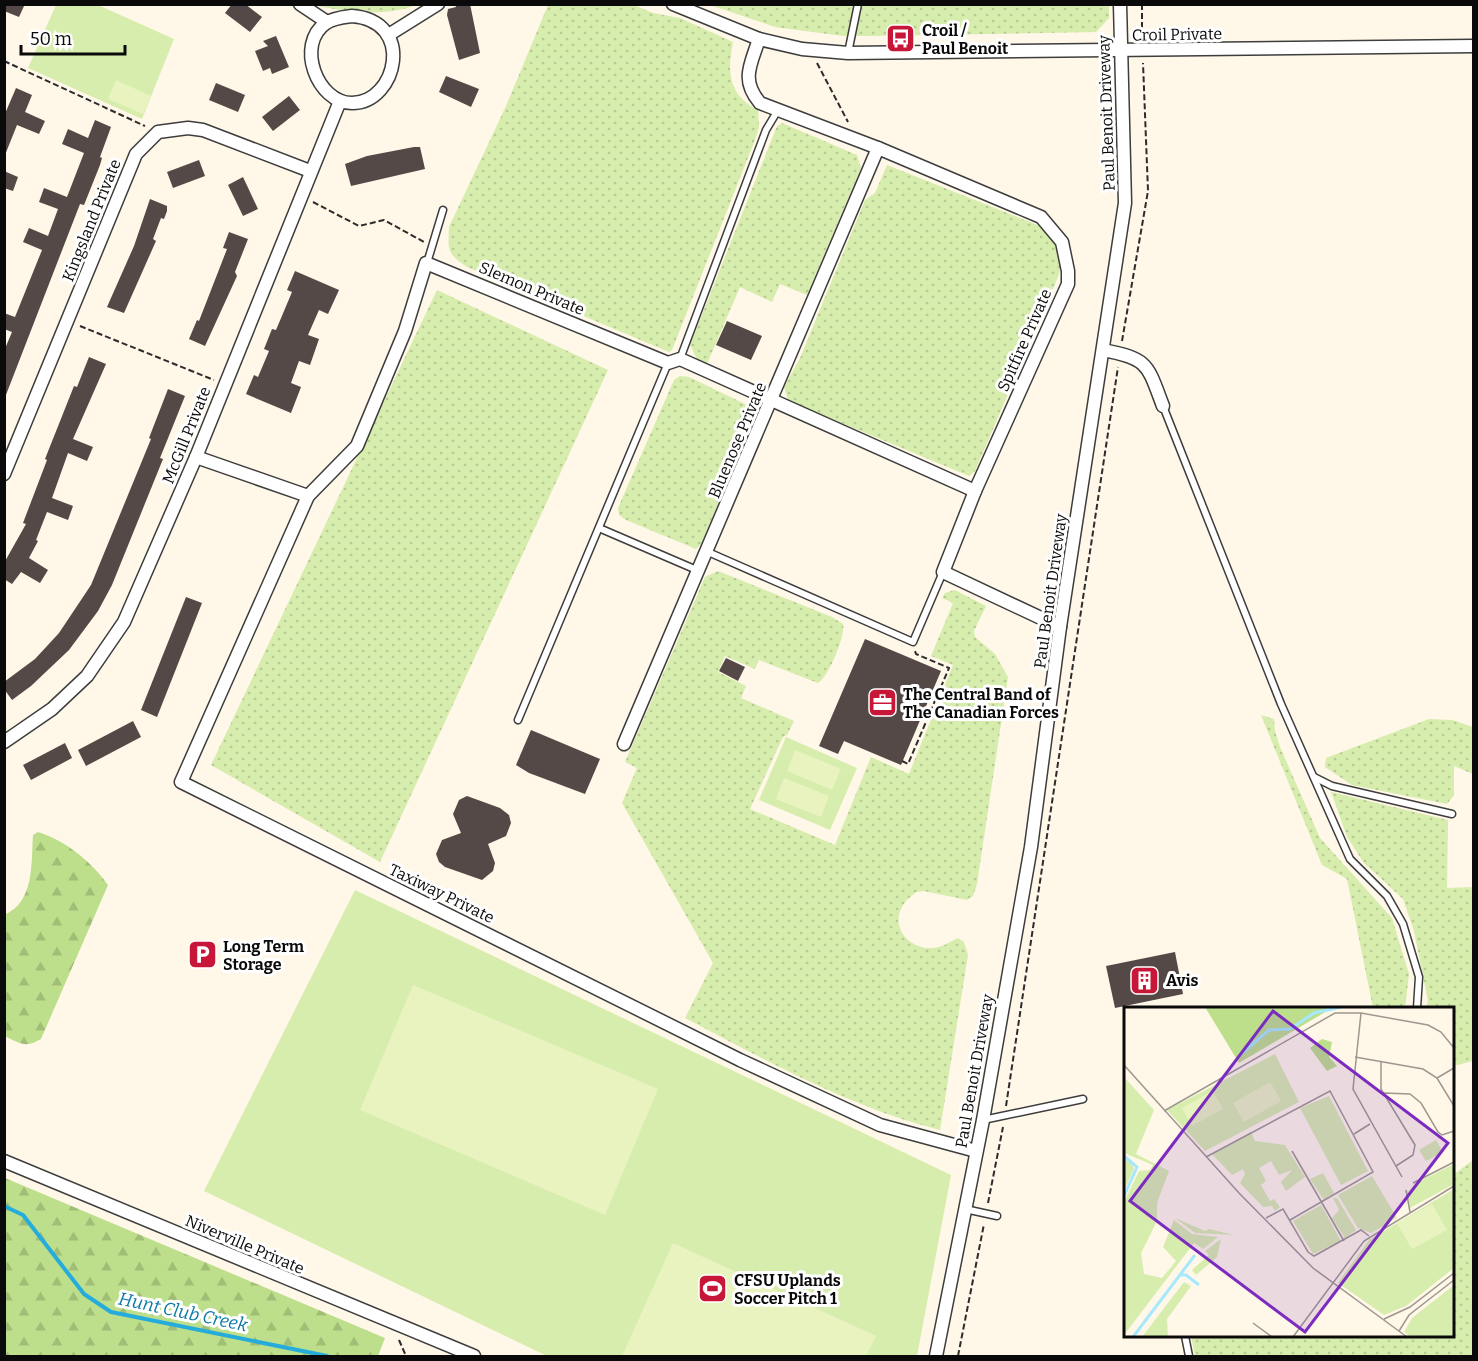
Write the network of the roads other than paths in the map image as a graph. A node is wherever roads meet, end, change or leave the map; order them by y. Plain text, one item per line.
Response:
1 (300, 4) edge
2 (438, 4) edge
3 (674, 4) edge
4 (858, 4) edge
5 (1120, 4) edge
6 (327, 22) junction
7 (390, 34) junction
8 (759, 39) junction
9 (1473, 46) edge
10 (1120, 51) junction
11 (848, 53) junction
12 (340, 101) junction
13 (778, 110) junction
14 (878, 148) junction
15 (310, 171) junction
16 (443, 210) dead end
17 (426, 263) junction
18 (1103, 350) junction
19 (674, 361) junction
20 (772, 400) junction
21 (1163, 406) joint
22 (196, 457) junction
23 (4, 474) edge
24 (975, 491) junction
25 (308, 496) junction
26 (598, 528) junction
27 (708, 552) junction
28 (699, 571) junction
29 (943, 572) junction
30 (1060, 627) junction
31 (518, 720) dead end
32 (4, 742) edge
33 (624, 744) dead end
34 (1314, 777) junction
35 (1452, 814) dead end
36 (1417, 1007) edge
37 (1083, 1099) dead end
38 (983, 1120) junction
39 (976, 1151) junction
40 (4, 1161) edge
41 (965, 1209) junction
42 (997, 1216) dead end
43 (1185, 1337) edge
44 (474, 1356) edge
45 (936, 1356) edge
46 (1189, 1356) edge

1 - 6 street
2 - 7 street
3 - 8 street, Croil Private
4 - 11 lane
5 - 10 street, Paul Benoit Driveway
6 - 7 street
6 - 12 street
7 - 12 street
8 - 11 street, Croil Private
8 - 13 street, Spitfire Private
9 - 10 street, Croil Private
10 - 11 street, Croil Private
10 - 18 street, Paul Benoit Driveway
12 - 15 street, McGill Private
13 - 14 street, Spitfire Private
13 - 19 lane
14 - 20 street, Bluenose Private
14 - 24 street, Spitfire Private
15 - 22 street, McGill Private
15 - 23 street, Kingsland Private
16 - 17 lane
17 - 19 street, Slemon Private
17 - 25 street
18 - 21 street
18 - 30 street, Paul Benoit Driveway
19 - 20 street, Slemon Private
19 - 26 lane
20 - 24 street, Slemon Private
20 - 27 street, Bluenose Private
21 - 34 lane
22 - 25 street
22 - 32 street, McGill Private
24 - 29 street, Spitfire Private
25 - 39 street, Taxiway Private
26 - 28 lane
26 - 31 lane
27 - 28 street, Bluenose Private
27 - 29 lane
28 - 33 street, Bluenose Private
29 - 30 street
30 - 38 street, Paul Benoit Driveway
34 - 35 lane
34 - 36 lane
37 - 38 lane
38 - 39 street, Paul Benoit Driveway
39 - 41 street, Paul Benoit Driveway
40 - 44 street, Niverville Private
41 - 42 lane
41 - 45 street, Paul Benoit Driveway
43 - 46 lane

